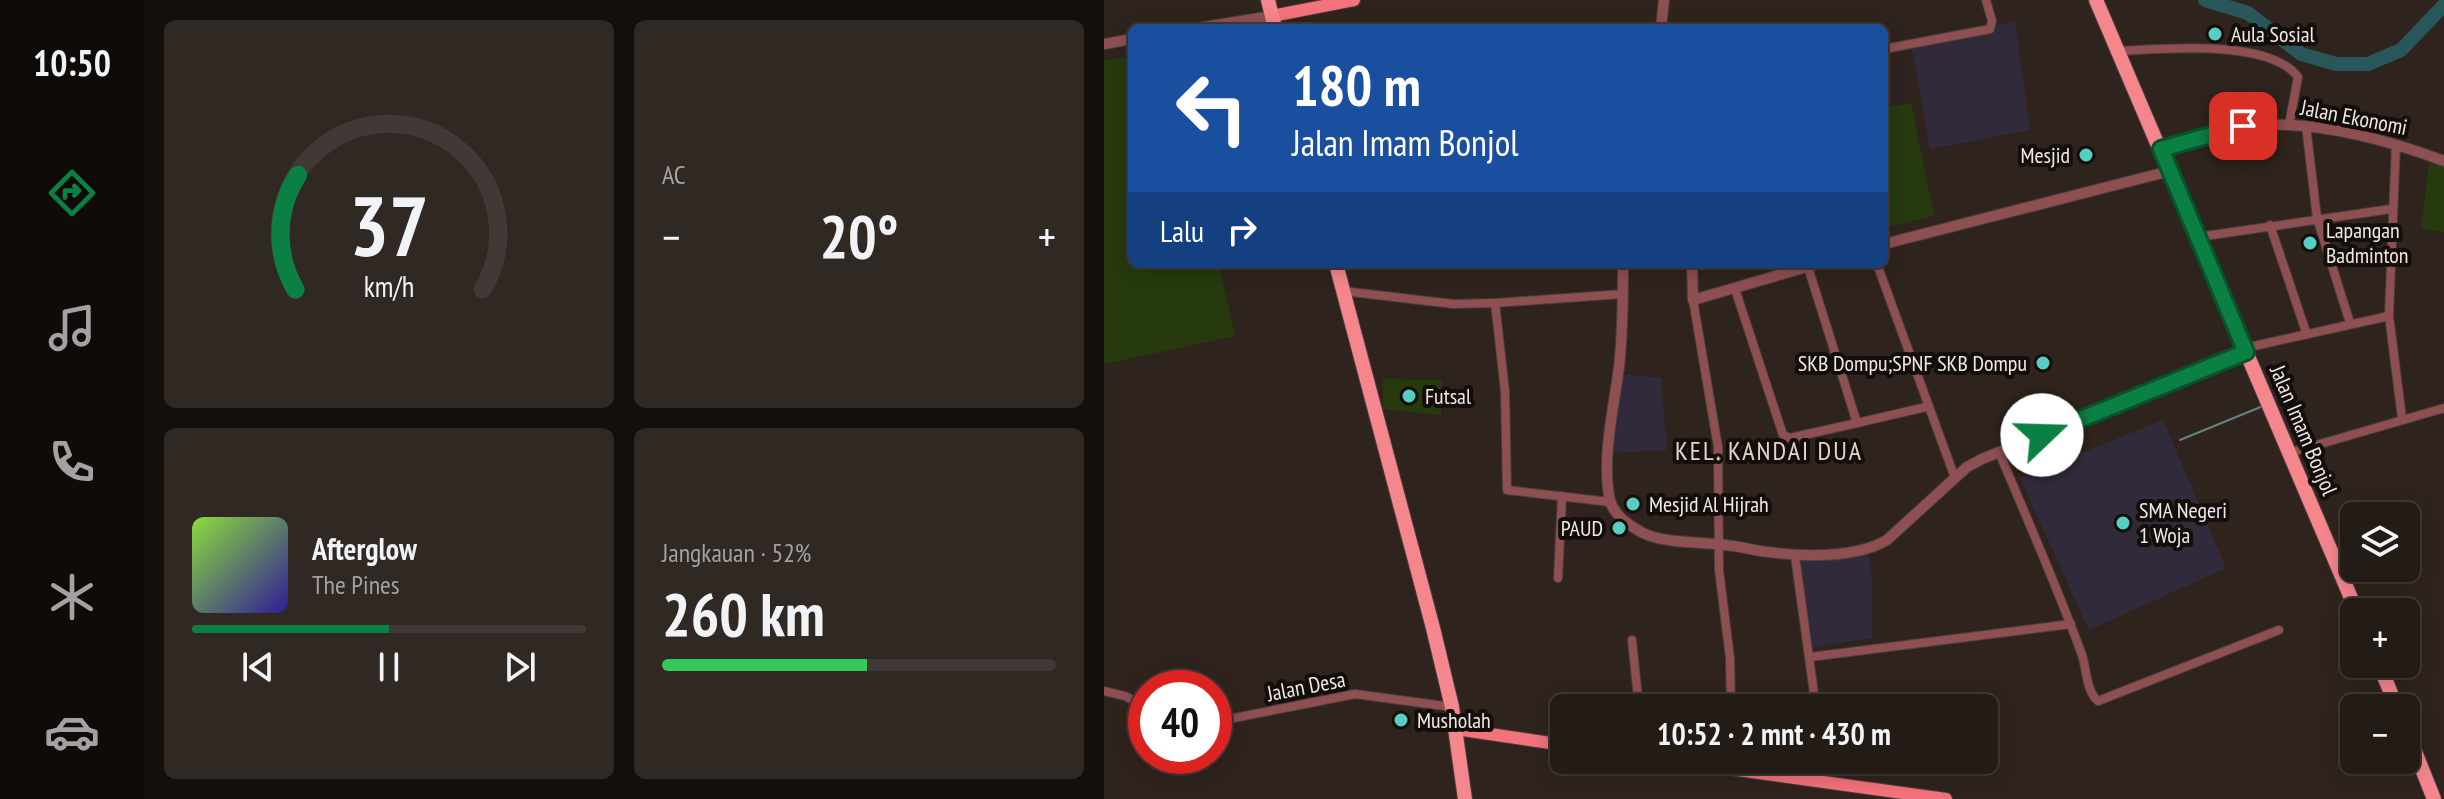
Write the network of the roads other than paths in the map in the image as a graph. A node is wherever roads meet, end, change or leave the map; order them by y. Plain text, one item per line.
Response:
1 (1268, 0) edge
2 (1354, 0) edge
3 (1664, 0) edge
4 (1986, 0) edge
5 (2096, 0) edge
6 (1274, 22) edge
7 (1249, 24) edge
8 (1661, 24) edge
9 (1128, 40) edge
10 (1104, 44) edge
11 (1888, 48) edge
12 (2118, 51) junction
13 (2289, 125) junction
14 (2306, 126) junction
15 (2396, 144) junction
16 (2161, 149) junction
17 (2444, 161) edge
18 (2170, 171) junction
19 (2391, 209) junction
20 (2317, 218) junction
21 (2270, 225) junction
22 (2198, 237) junction
23 (1888, 243) edge
24 (1337, 268) edge
25 (1623, 268) edge
26 (1692, 268) edge
27 (1802, 268) edge
28 (1812, 268) edge
29 (1878, 268) edge
30 (1735, 289) junction
31 (1343, 291) junction
32 (1623, 294) junction
33 (1693, 300) junction
34 (1495, 303) junction
35 (2389, 316) junction
36 (2350, 323) junction
37 (2306, 332) junction
38 (2246, 350) junction
39 (1926, 407) junction
40 (2444, 408) edge
41 (2402, 418) junction
42 (1857, 423) junction
43 (1999, 452) junction
44 (2289, 453) junction
45 (1955, 478) junction
46 (1562, 496) junction
47 (1610, 502) junction
48 (1719, 543) junction
49 (1795, 556) junction
50 (1558, 578) dead end
51 (2351, 598) edge
52 (2071, 624) junction
53 (2279, 630) dead end
54 (1632, 640) dead end
55 (1810, 657) junction
56 (1104, 691) edge
57 (1638, 694) edge
58 (1730, 694) edge
59 (1814, 694) edge
60 (1128, 698) edge
61 (1452, 707) junction
62 (1232, 718) edge
63 (1456, 734) junction
64 (1550, 744) edge
65 (2420, 764) edge
66 (1782, 774) edge
67 (1818, 774) edge
68 (1818, 781) junction
69 (1456, 799) edge
70 (1465, 799) edge
71 (1946, 799) edge
72 (2434, 799) edge

1 - 6 highway
2 - 6 main road
3 - 8 street
4 - 11 street
5 - 12 highway, Jalan Imam Bonjol
6 - 7 street
9 - 10 street
12 - 13 street
12 - 16 highway, Jalan Imam Bonjol
13 - 14 street, Jalan Ekonomi
13 - 16 street, Jalan Ekonomi
14 - 15 street, Jalan Ekonomi
14 - 20 street
15 - 17 street, Jalan Ekonomi
15 - 19 street
16 - 18 highway, Jalan Imam Bonjol
18 - 22 highway, Jalan Imam Bonjol
18 - 23 street
19 - 20 street
19 - 35 street
20 - 21 street
20 - 36 street
21 - 22 street
21 - 37 street
22 - 38 highway, Jalan Imam Bonjol
24 - 31 highway
25 - 32 street
26 - 33 street
27 - 30 street
28 - 42 street
29 - 39 street
30 - 33 street
30 - 42 street
31 - 34 street
31 - 61 highway
32 - 34 street
32 - 47 street
33 - 48 street
34 - 46 street
35 - 36 street
35 - 41 street
36 - 37 street
37 - 38 street
38 - 43 street
38 - 44 highway, Jalan Imam Bonjol
39 - 42 street
39 - 45 street
40 - 41 street
41 - 44 street
43 - 45 street
43 - 52 street
44 - 51 highway, Jalan Imam Bonjol
45 - 49 street
46 - 47 street
46 - 50 street
47 - 48 street
48 - 49 street
48 - 58 street
49 - 55 street
52 - 53 street
52 - 55 street
54 - 57 street
55 - 59 street
56 - 60 street
61 - 62 street, Jalan Desa
61 - 63 highway
63 - 64 main road
63 - 69 highway
63 - 70 highway
65 - 72 highway
66 - 68 main road
67 - 68 street
68 - 71 main road

